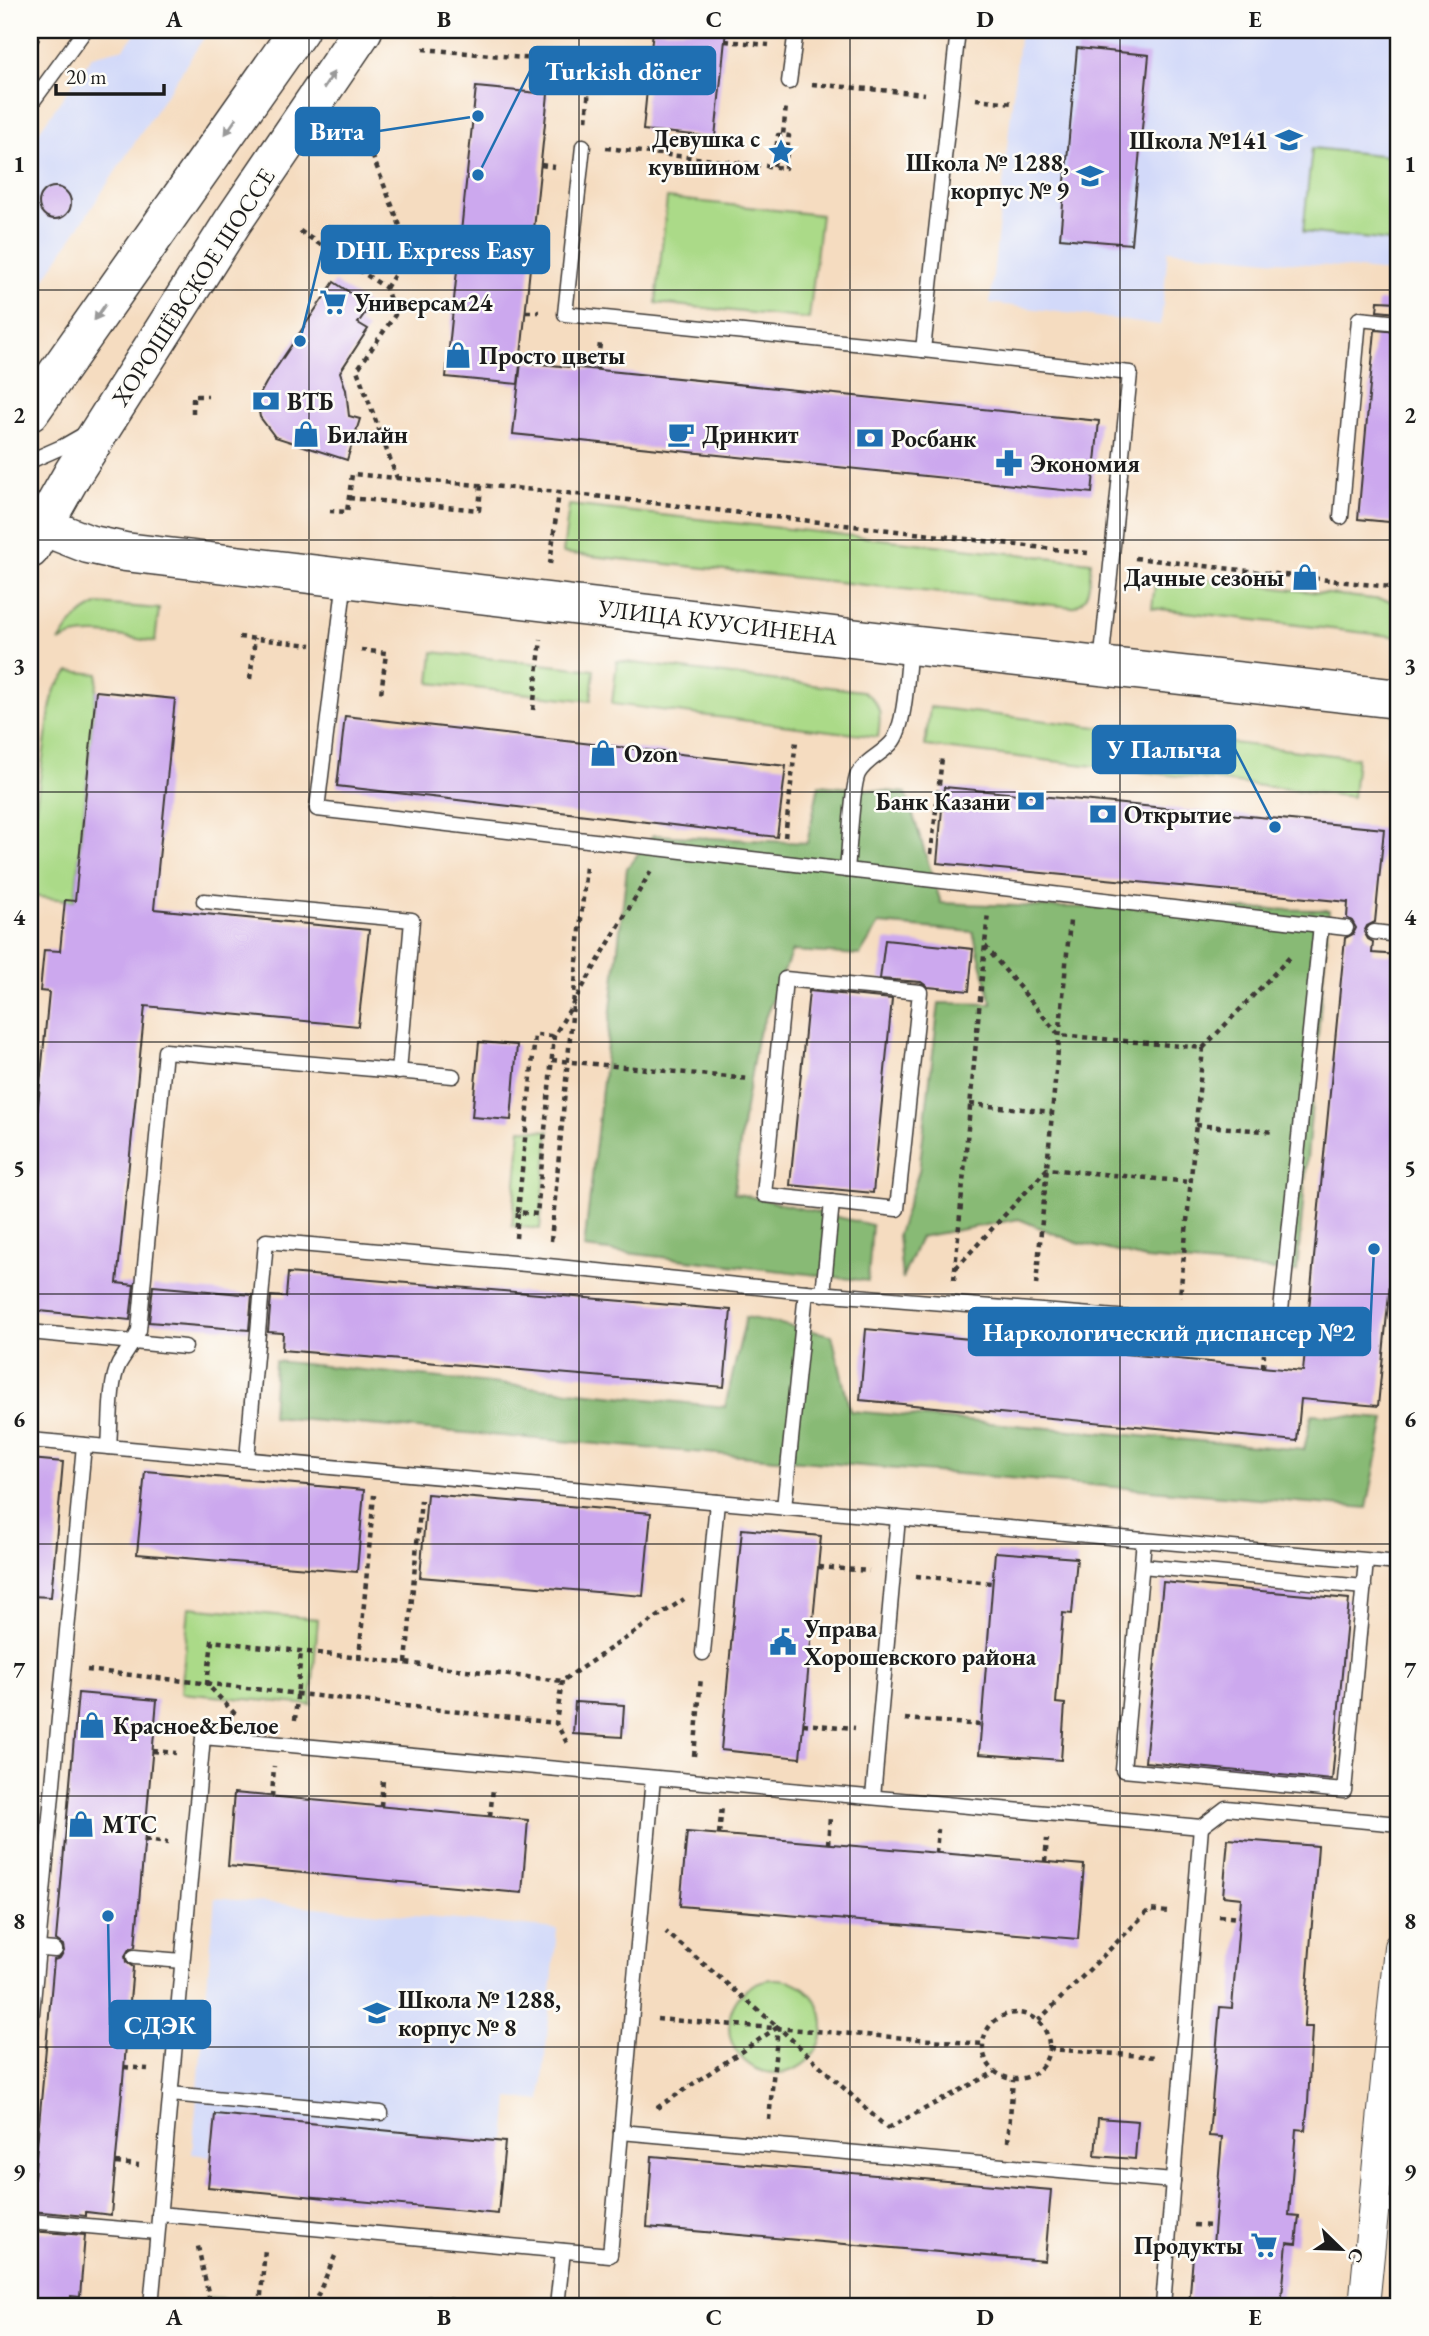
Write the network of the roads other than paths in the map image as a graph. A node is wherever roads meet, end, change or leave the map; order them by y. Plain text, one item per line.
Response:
1 (85, 30) edge
2 (299, 30) edge
3 (363, 30) edge
4 (796, 30) edge
5 (958, 30) edge
6 (789, 82) road end
7 (30, 105) edge
8 (583, 146) road end
9 (1399, 323) edge
10 (923, 350) junction
11 (119, 404) junction
12 (32, 409) edge
13 (30, 461) edge
14 (1341, 517) dead end
15 (33, 529) edge
16 (345, 579) junction
17 (910, 645) junction
18 (1101, 666) junction
19 (1399, 699) edge
20 (847, 870) junction
21 (204, 901) dead end
22 (1321, 925) junction
23 (1346, 929) dead end
24 (1374, 932) dead end
25 (1399, 934) edge
26 (399, 1072) junction
27 (453, 1076) dead end
28 (832, 1202) junction
29 (806, 1292) junction
30 (823, 1294) junction
31 (30, 1332) edge
32 (135, 1342) junction
33 (185, 1348) dead end
34 (30, 1440) edge
35 (84, 1445) junction
36 (109, 1447) junction
37 (247, 1459) junction
38 (718, 1502) junction
39 (784, 1508) junction
40 (898, 1518) junction
41 (1144, 1540) junction
42 (1366, 1560) junction
43 (1399, 1563) edge
44 (1142, 1566) junction
45 (1364, 1587) junction
46 (703, 1653) road end
47 (653, 1778) junction
48 (873, 1797) junction
49 (1399, 1824) edge
50 (1201, 1827) junction
51 (1399, 1947) edge
52 (34, 1948) edge
53 (55, 1950) dead end
54 (134, 1957) dead end
55 (182, 1961) junction
56 (30, 2035) edge
57 (1393, 2064) edge
58 (170, 2094) junction
59 (381, 2113) dead end
60 (621, 2132) junction
61 (1173, 2181) junction
62 (1387, 2205) edge
63 (159, 2214) junction
64 (30, 2221) edge
65 (157, 2232) junction
66 (563, 2251) junction
67 (151, 2303) edge
68 (428, 2306) edge
69 (452, 2306) edge
70 (557, 2306) edge
71 (1163, 2306) edge
72 (1364, 2306) edge

1 - 7 lane
2 -> 12 main road
11 -> 3 main road, ХОРОШЁВСКОЕ ШОССЕ
4 - 6 lane
5 - 10 lane
8 - 10 lane
9 - 14 lane
10 - 18 lane
11 - 13 lane
11 - 15 main road, ХОРОШЁВСКОЕ ШОССЕ
15 - 16 main road, УЛИЦА КУУСИНЕНА
16 - 17 main road, УЛИЦА КУУСИНЕНА
16 - 20 lane
17 - 18 main road, УЛИЦА КУУСИНЕНА
17 - 20 lane
18 - 19 main road, УЛИЦА КУУСИНЕНА
20 - 22 lane
21 - 26 lane
22 - 23 lane
22 - 30 lane
24 - 25 lane
26 - 27 lane
26 - 32 lane
28 - 28 lane
28 - 30 lane
29 - 30 lane
29 - 37 lane
29 - 39 lane
31 - 32 lane
32 - 33 lane
32 - 36 lane
34 - 35 lane
35 - 36 lane
35 - 52 lane
36 - 37 lane
37 - 38 lane
38 - 39 lane
38 - 46 lane
39 - 40 lane
40 - 41 lane
40 - 48 lane
41 - 42 lane
41 - 44 lane
42 - 43 lane
42 - 45 lane
44 - 45 lane
44 - 45 lane
47 - 48 lane
47 - 55 lane
47 - 60 lane
48 - 50 lane
49 - 50 lane
50 - 61 lane
51 - 57 street
52 - 53 lane
52 - 56 lane
54 - 55 lane
55 - 58 lane
57 - 62 street
58 - 59 lane
58 - 63 lane
60 - 61 lane
60 - 66 lane
61 - 71 lane
62 - 72 street
63 - 65 lane
63 - 66 lane
64 - 65 lane
65 - 67 lane
66 - 70 lane
68 - 69 lane

